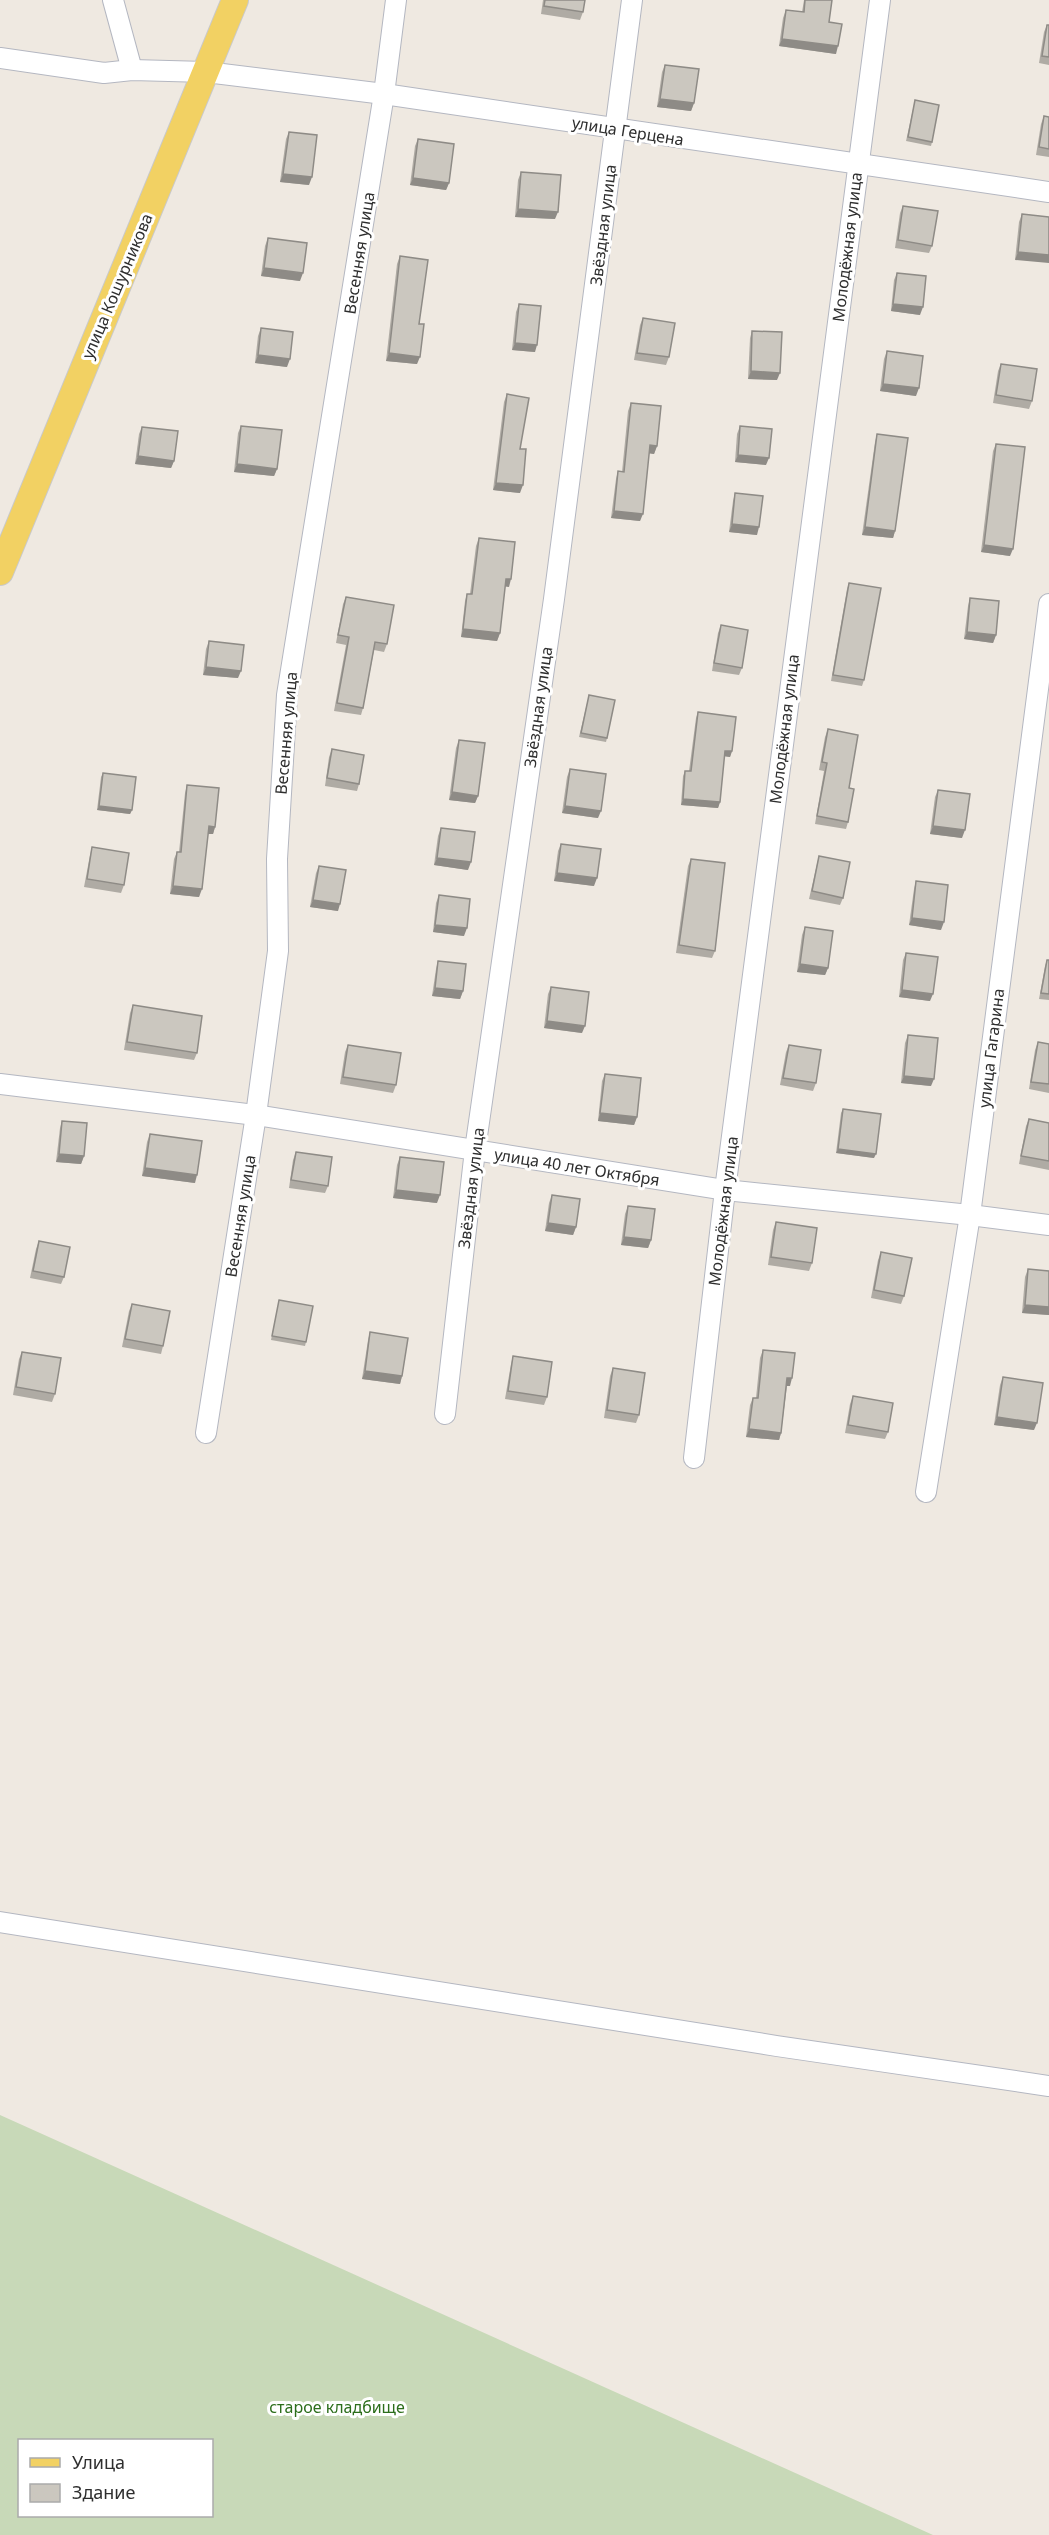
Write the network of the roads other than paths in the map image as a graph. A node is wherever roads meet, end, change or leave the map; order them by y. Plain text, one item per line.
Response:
1 (113, 0) edge
2 (234, 0) edge
3 (396, 0) edge
4 (632, 0) edge
5 (880, 0) edge
6 (0, 58) edge
7 (132, 70) junction
8 (206, 72) junction
9 (384, 94) junction
10 (616, 129) junction
11 (857, 166) junction
12 (1049, 192) edge
13 (0, 572) edge
14 (1049, 604) edge
15 (0, 1084) edge
16 (256, 1115) junction
17 (475, 1150) junction
18 (724, 1190) junction
19 (970, 1215) junction
20 (1049, 1225) edge
21 (445, 1414) dead end
22 (206, 1433) dead end
23 (694, 1458) dead end
24 (926, 1492) dead end
25 (0, 1922) edge
26 (1049, 2086) edge

1 - 7 street
2 - 8 main road, улица Кошурникова
3 - 9 street, Весенняя улица
4 - 10 street, Звёздная улица
5 - 11 street, Молодёжная улица
6 - 7 street, улица Герцена
7 - 8 street, улица Герцена
8 - 9 street, улица Герцена
8 - 13 main road, улица Кошурникова
9 - 10 street, улица Герцена
9 - 16 street, Весенняя улица
10 - 11 street, улица Герцена
10 - 17 street, Звёздная улица
11 - 12 street, улица Герцена
11 - 18 street, Молодёжная улица
14 - 19 street, улица Гагарина
15 - 16 street, улица 40 лет Октября
16 - 17 street, улица 40 лет Октября
16 - 22 street, Весенняя улица
17 - 18 street, улица 40 лет Октября
17 - 21 street, Звёздная улица
18 - 19 street, улица 40 лет Октября
18 - 23 street, Молодёжная улица
19 - 20 street, улица 40 лет Октября
19 - 24 street, улица Гагарина
25 - 26 street

